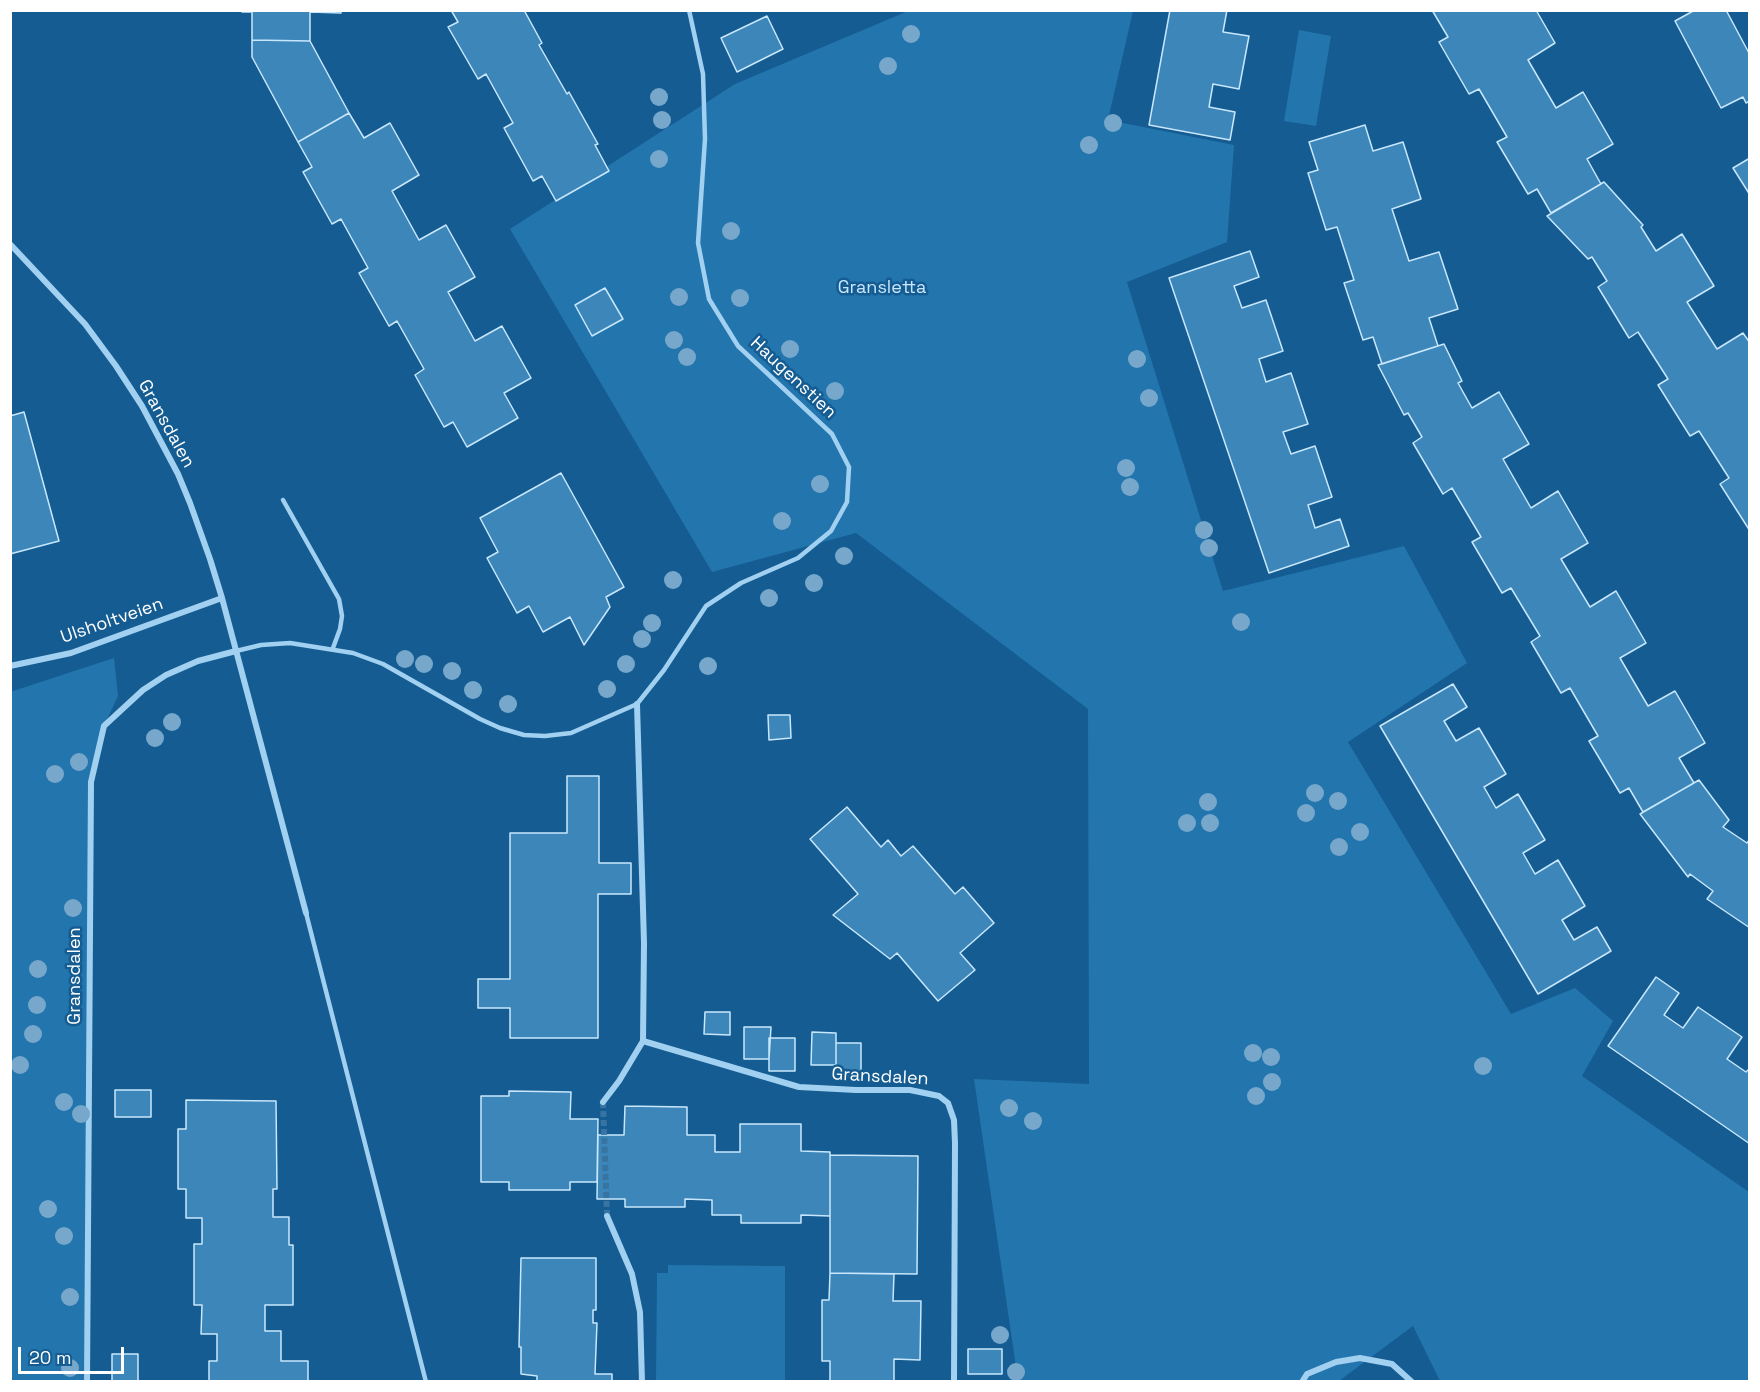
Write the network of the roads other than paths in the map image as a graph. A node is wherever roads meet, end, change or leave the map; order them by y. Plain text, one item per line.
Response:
1 (689, 10) edge
2 (10, 244) edge
3 (283, 500) dead end
4 (222, 598) junction
5 (333, 648) junction
6 (236, 651) junction
7 (10, 666) edge
8 (637, 704) junction
9 (306, 913) joint
10 (643, 1041) junction
11 (603, 1102) tunnel mouth
12 (607, 1216) tunnel mouth
13 (87, 1382) edge
14 (426, 1382) edge
15 (642, 1382) edge
16 (954, 1382) edge
17 (1302, 1382) edge
18 (1412, 1382) edge

1 - 8 lane, Haugenstien
2 - 4 street, Gransdalen
3 - 5 lane
4 - 6 street, Gransdalen
4 - 7 street, Ulsholtveien
5 - 6 lane, Haugenstien
5 - 8 lane, Haugenstien
6 - 9 street, Gransdalen
6 - 13 street, Gransdalen
8 - 10 street
9 - 14 lane, Gransdalen
10 - 11 street
10 - 16 street, Gransdalen
12 - 15 street
17 - 18 street

